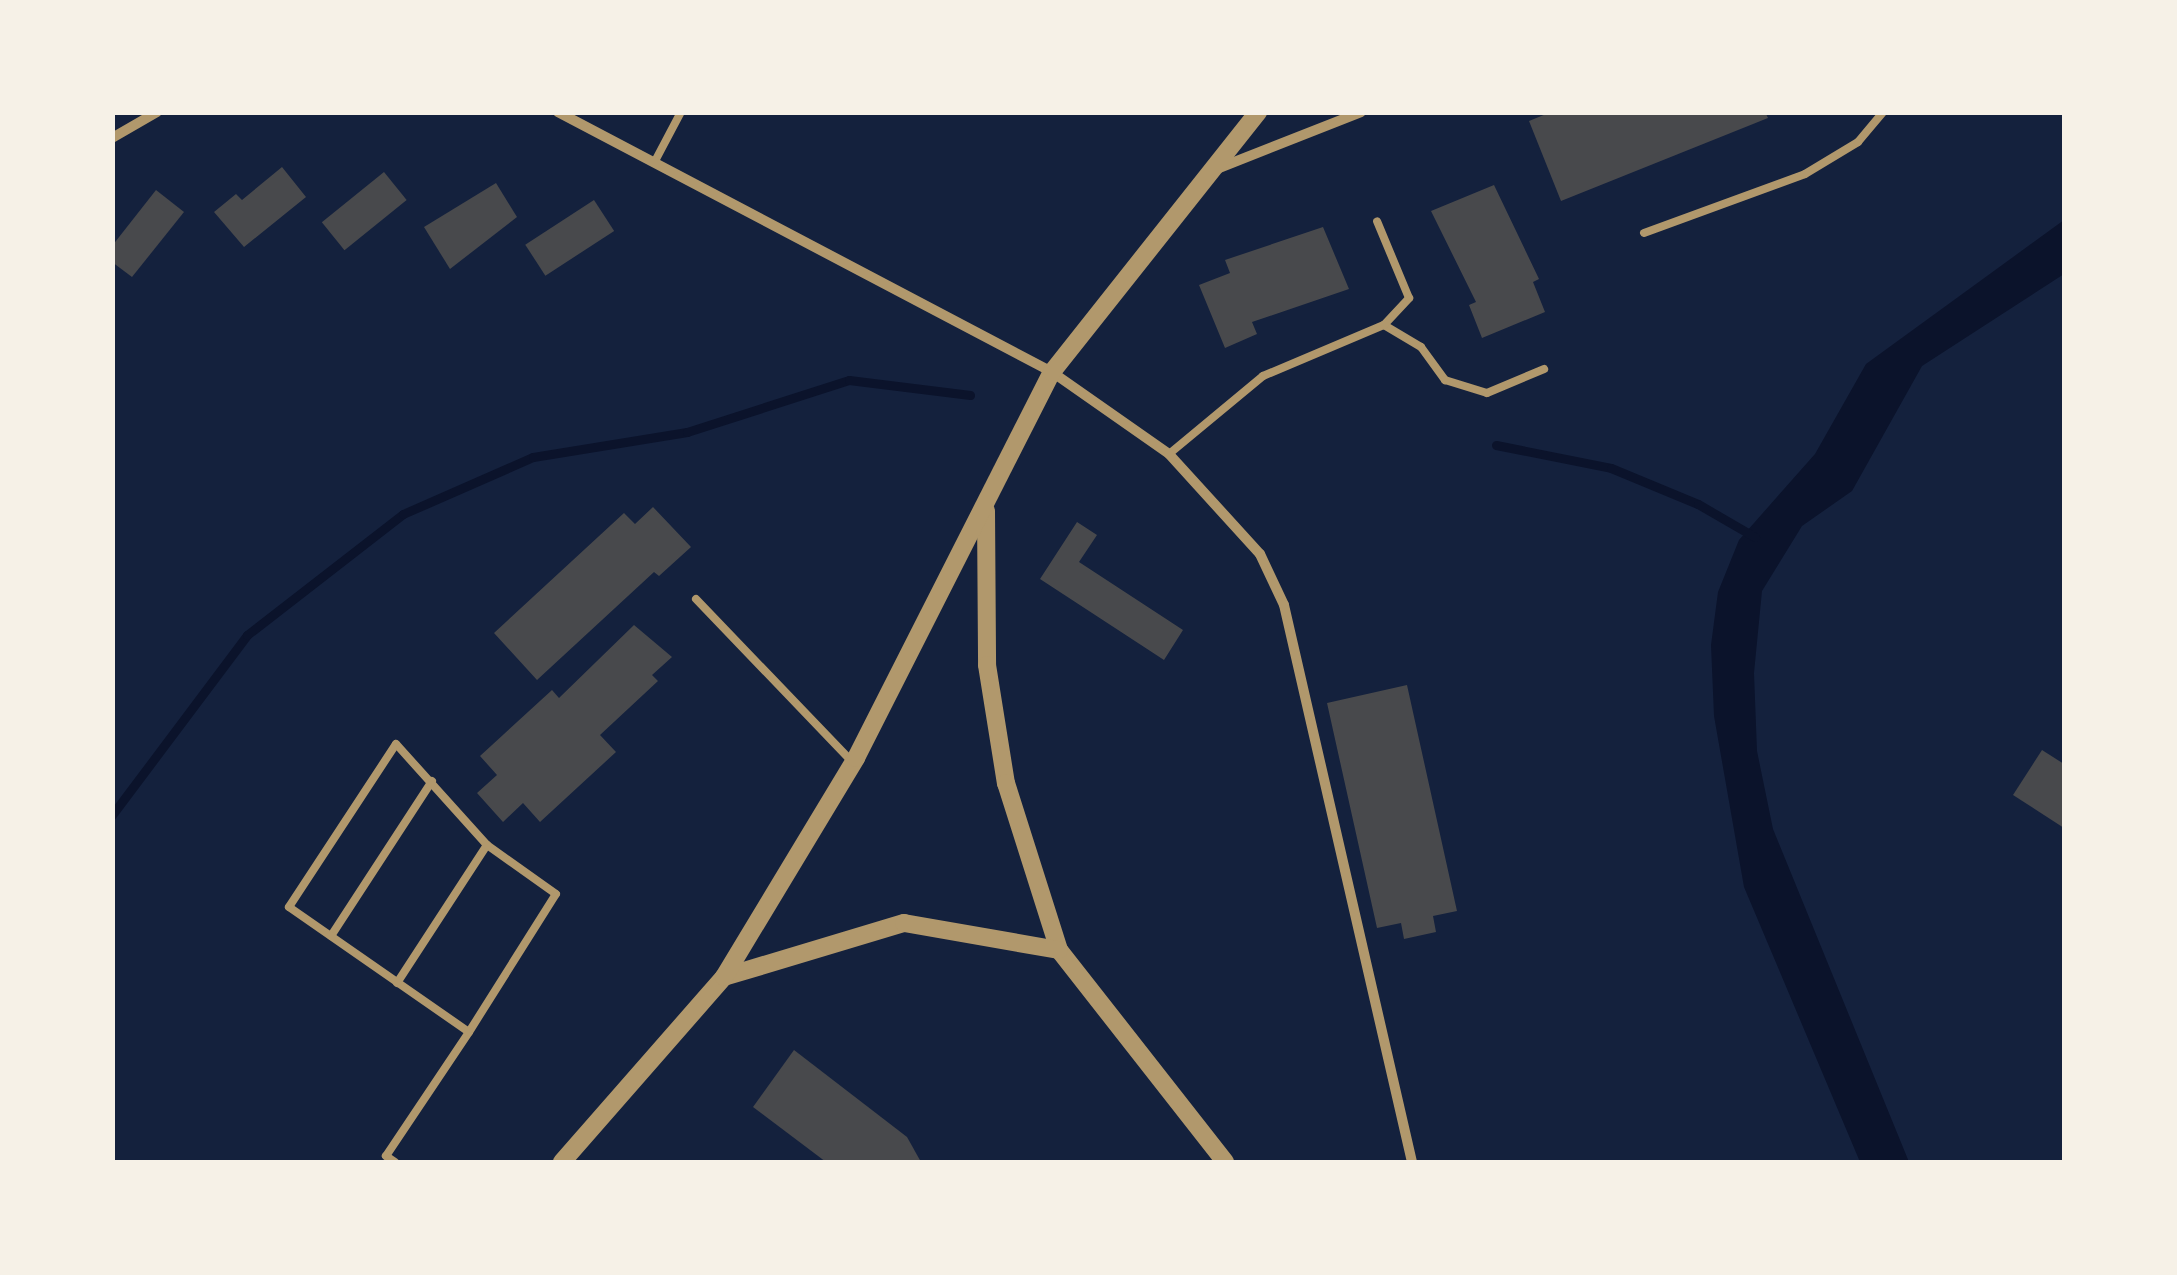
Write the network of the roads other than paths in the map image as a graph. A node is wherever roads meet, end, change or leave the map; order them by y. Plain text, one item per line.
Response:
1 (158, 112) edge
2 (558, 112) edge
3 (681, 112) edge
4 (1258, 112) edge
5 (1361, 112) edge
6 (1883, 112) edge
7 (112, 138) edge
8 (654, 163) junction
9 (1204, 174) junction
10 (1377, 221) dead end
11 (1644, 234) dead end
12 (1384, 325) junction
13 (1544, 369) dead end
14 (1052, 372) junction
15 (1169, 454) junction
16 (986, 506) junction
17 (696, 599) dead end
18 (853, 763) junction
19 (432, 780) junction
20 (486, 845) junction
21 (331, 936) junction
22 (1059, 950) junction
23 (724, 977) junction
24 (397, 983) junction
25 (469, 1032) junction
26 (395, 1162) edge
27 (562, 1162) edge
28 (1225, 1162) edge
29 (1412, 1162) edge

1 - 7 street
2 - 8 street
3 - 8 lane
4 - 9 street
5 - 9 street
6 - 11 lane
8 - 14 street
9 - 14 street
10 - 12 lane
12 - 13 lane
12 - 15 lane
14 - 15 street
14 - 16 street
15 - 29 street
16 - 18 street
16 - 22 street
17 - 18 lane
18 - 23 street
19 - 20 lane
19 - 21 lane
19 - 21 lane
20 - 24 lane
20 - 25 lane
21 - 24 lane
22 - 23 street
22 - 28 street
23 - 27 street
24 - 25 lane
25 - 26 lane

